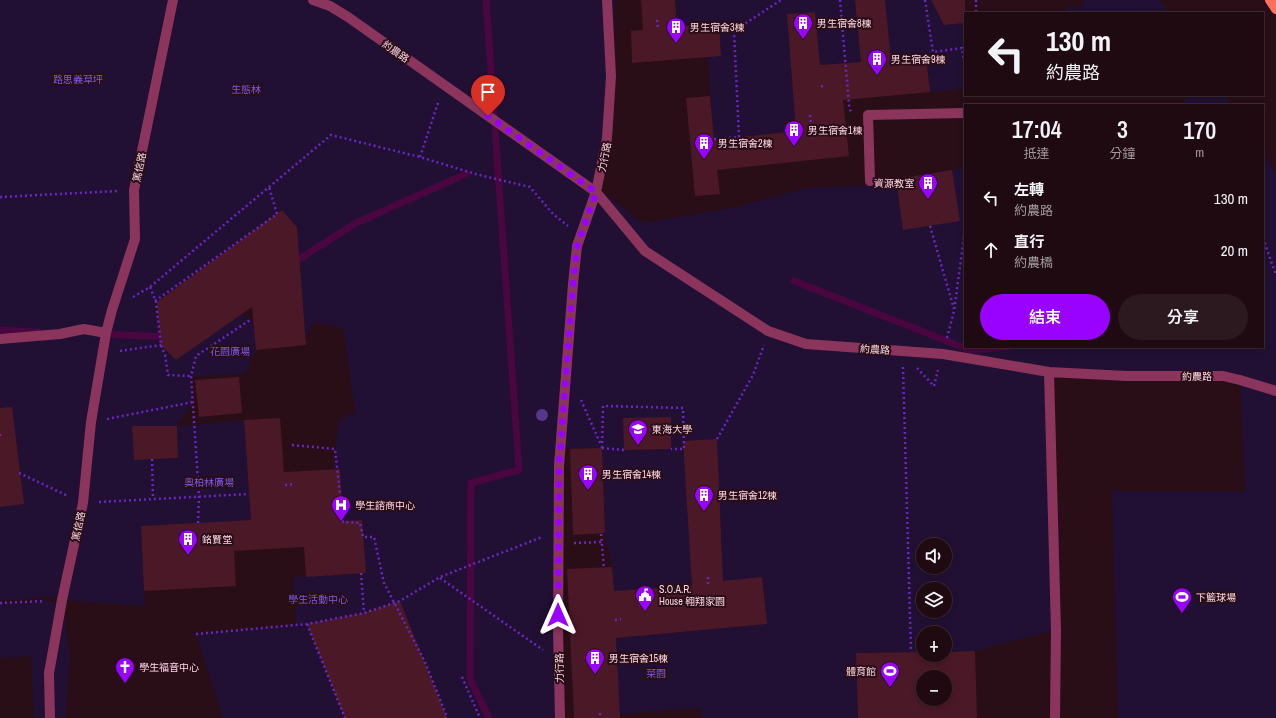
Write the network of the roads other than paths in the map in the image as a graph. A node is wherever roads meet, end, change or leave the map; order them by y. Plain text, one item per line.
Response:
1 (173, 0) edge
2 (313, 0) edge
3 (607, 0) edge
4 (1270, 0) edge
5 (1276, 9) edge
6 (964, 113) edge
7 (870, 181) dead end
8 (596, 192) junction
9 (106, 333) junction
10 (0, 339) edge
11 (1049, 372) junction
12 (1276, 391) edge
13 (50, 718) edge
14 (560, 718) edge
15 (1055, 718) edge

1 - 9 street, 篤信路
2 - 8 street, 約農路
3 - 8 street, 力行路
4 - 5 main road
6 - 7 street
8 - 11 street, 約農路
8 - 14 street, 力行路
9 - 10 street
9 - 13 street, 篤信路
11 - 12 street, 約農路
11 - 15 street

